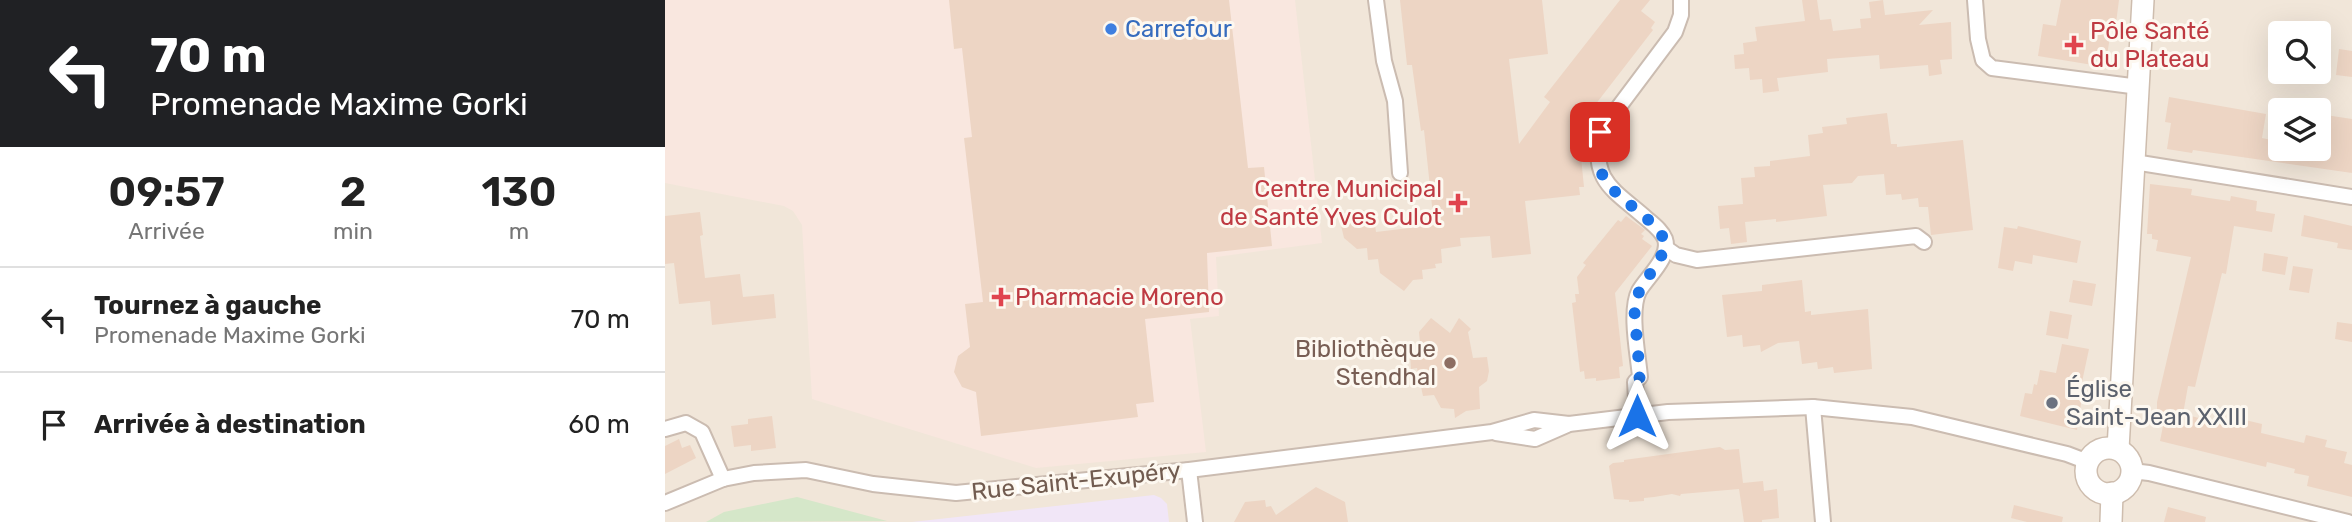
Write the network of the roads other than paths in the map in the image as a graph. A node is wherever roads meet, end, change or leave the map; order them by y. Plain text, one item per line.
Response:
1 (1376, 0) edge
2 (1681, 0) edge
3 (1975, 0) edge
4 (2143, 0) edge
5 (2139, 87) junction
6 (2134, 162) junction
7 (1400, 173) dead end
8 (2352, 197) edge
9 (1924, 242) dead end
10 (1666, 248) junction
11 (1813, 407) junction
12 (1637, 416) junction
13 (665, 429) edge
14 (2118, 449) junction
15 (2088, 462) junction
16 (1189, 470) junction
17 (2132, 471) junction
18 (723, 479) junction
19 (2112, 494) junction
20 (665, 503) edge
21 (1195, 522) edge
22 (1823, 522) edge
23 (2111, 522) edge
24 (2348, 522) edge

1 - 7 street
2 - 10 street
3 - 5 street
4 - 5 main road
5 - 6 main road
6 - 8 street
6 - 14 main road
9 - 10 street
10 - 12 street
11 - 12 street, Rue Saint-Exupéry
11 - 15 street, Rue Saint-Exupéry
11 - 22 street
12 - 16 street, Rue Saint-Exupéry
13 - 18 street
14 - 15 main road
14 - 17 main road
15 - 19 main road
16 - 18 street, Rue Saint-Exupéry
16 - 21 street
17 - 19 main road
17 - 24 street
18 - 20 street, Rue Saint-Exupéry
19 - 23 main road

